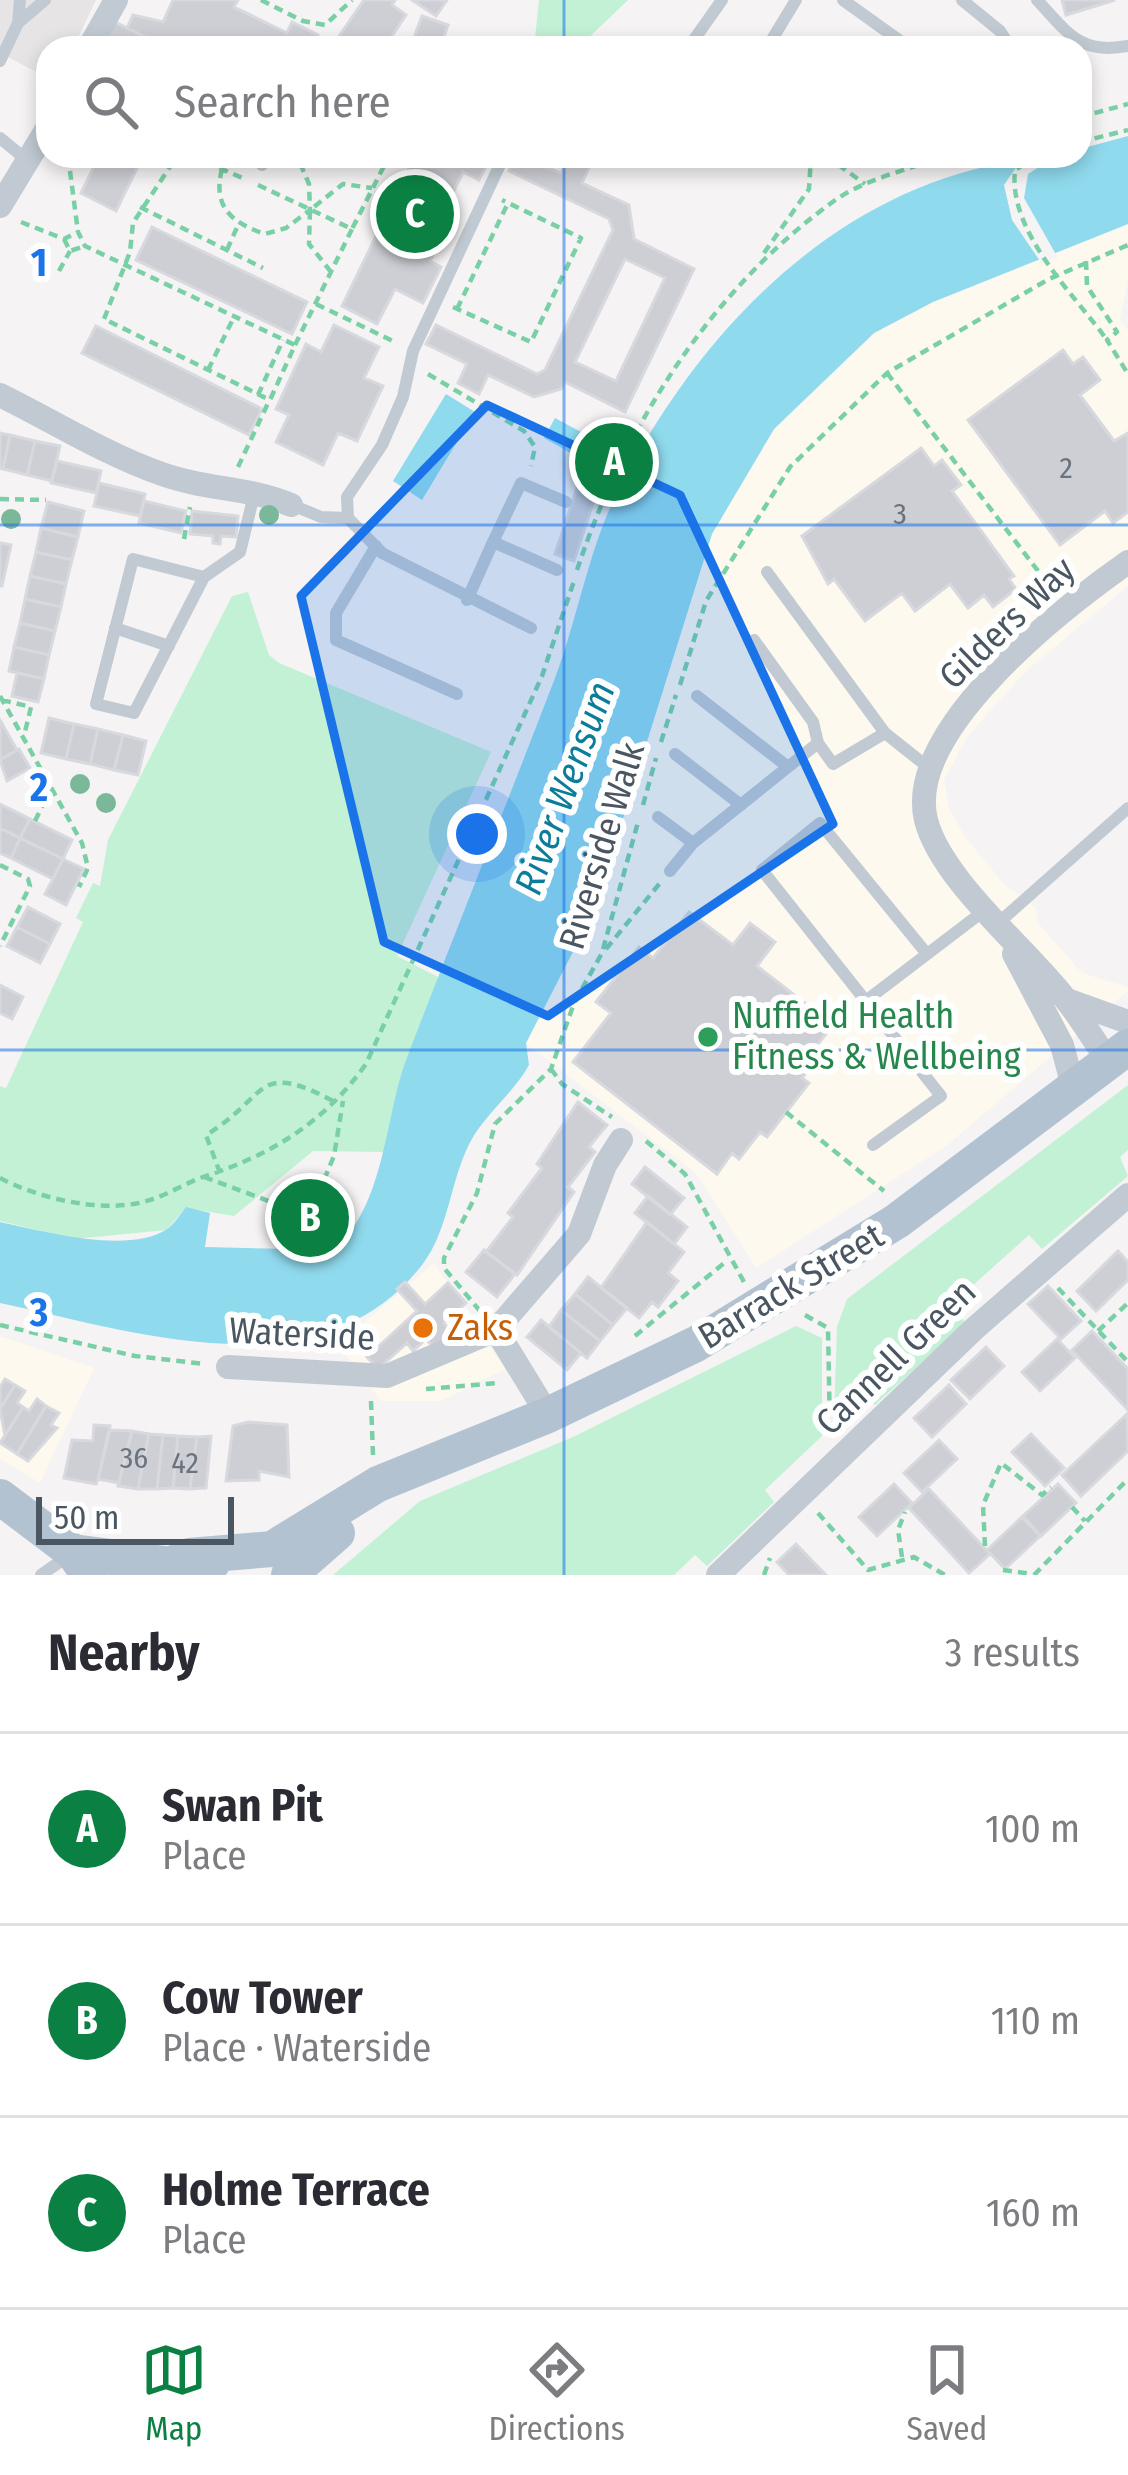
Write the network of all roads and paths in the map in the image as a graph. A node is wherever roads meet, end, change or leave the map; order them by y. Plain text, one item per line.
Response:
1 (20, 0) edge
2 (45, 0) edge
3 (116, 0) edge
4 (262, 0) edge
5 (352, 0) edge
6 (722, 0) edge
7 (796, 0) edge
8 (843, 0) edge
9 (962, 0) edge
10 (1037, 0) edge
11 (18, 23) junction
12 (96, 36) edge
13 (696, 36) edge
14 (774, 36) edge
15 (893, 36) edge
16 (1003, 36) edge
17 (1073, 36) edge
18 (1128, 46) edge
19 (1092, 48) edge
20 (0, 62) edge
21 (1128, 104) edge
22 (1092, 114) edge
23 (1128, 130) edge
24 (0, 138) edge
25 (1092, 139) edge
26 (36, 149) edge
27 (29, 162) junction
28 (70, 168) edge
29 (168, 168) edge
30 (302, 168) edge
31 (383, 168) edge
32 (499, 168) edge
33 (810, 168) edge
34 (843, 168) edge
35 (914, 168) edge
36 (1018, 168) edge
37 (222, 169) joint
38 (868, 186) junction
39 (373, 188) junction
40 (488, 194) junction
41 (508, 203) junction
42 (140, 207) junction
43 (310, 210) junction
44 (7, 213) edge
45 (238, 225) junction
46 (352, 229) junction
47 (78, 232) junction
48 (64, 239) junction
49 (1128, 245) edge
50 (85, 246) junction
51 (227, 250) junction
52 (70, 251) junction
53 (760, 258) junction
54 (1085, 261) junction
55 (126, 263) junction
56 (263, 268) dead end
57 (59, 271) dead end
58 (332, 272) junction
59 (437, 299) junction
60 (316, 304) junction
61 (457, 309) junction
62 (234, 317) junction
63 (284, 340) junction
64 (1107, 340) junction
65 (296, 345) junction
66 (413, 351) junction
67 (412, 368) junction
68 (208, 370) junction
69 (887, 373) junction
70 (1128, 374) edge
71 (0, 395) edge
72 (258, 395) junction
73 (270, 400) junction
74 (521, 483) junction
75 (195, 484) junction
76 (228, 488) junction
77 (256, 490) junction
78 (0, 499) edge
79 (46, 500) dead end
80 (566, 502) dead end
81 (291, 505) joint
82 (348, 518) junction
83 (184, 539) dead end
84 (493, 542) junction
85 (376, 546) junction
86 (1128, 562) edge
87 (557, 570) dead end
88 (767, 572) dead end
89 (204, 577) junction
90 (467, 600) junction
91 (1066, 608) junction
92 (116, 628) junction
93 (531, 628) dead end
94 (754, 640) dead end
95 (169, 646) junction
96 (457, 694) dead end
97 (697, 695) dead end
98 (2, 704) edge
99 (885, 733) junction
100 (23, 737) junction
101 (818, 743) junction
102 (675, 754) dead end
103 (788, 767) junction
104 (929, 767) junction
105 (50, 790) junction
106 (741, 805) junction
107 (1128, 808) edge
108 (658, 817) dead end
109 (35, 821) dead end
110 (693, 843) junction
111 (16, 860) dead end
112 (0, 865) edge
113 (10, 870) junction
114 (670, 871) joint
115 (79, 887) dead end
116 (995, 921) junction
117 (0, 946) edge
118 (602, 953) junction
119 (927, 954) junction
120 (1066, 1000) junction
121 (863, 1003) junction
122 (1128, 1022) edge
123 (1118, 1055) edge
124 (551, 1069) junction
125 (1073, 1090) junction
126 (344, 1095) junction
127 (337, 1103) junction
128 (786, 1112) dead end
129 (622, 1129) junction
130 (873, 1145) dead end
131 (220, 1173) junction
132 (204, 1177) junction
133 (0, 1178) edge
134 (321, 1186) junction
135 (1128, 1195) edge
136 (892, 1197) dead end
137 (274, 1202) junction
138 (728, 1260) junction
139 (1042, 1270) junction
140 (706, 1280) junction
141 (747, 1287) dead end
142 (710, 1292) dead end
143 (1128, 1303) edge
144 (801, 1312) dead end
145 (0, 1325) edge
146 (496, 1330) junction
147 (1098, 1331) junction
148 (628, 1342) dead end
149 (1128, 1362) edge
150 (227, 1367) joint
151 (373, 1412) dead end
152 (548, 1415) junction
153 (373, 1450) dead end
154 (421, 1469) junction
155 (830, 1470) junction
156 (1128, 1479) edge
157 (1052, 1487) dead end
158 (802, 1495) junction
159 (0, 1497) edge
160 (1072, 1507) dead end
161 (905, 1512) dead end
162 (1085, 1521) junction
163 (986, 1546) dead end
164 (902, 1557) junction
165 (81, 1563) edge
166 (168, 1565) edge
167 (1003, 1570) dead end
168 (870, 1572) edge
169 (1034, 1574) edge
170 (41, 1575) edge
171 (237, 1575) edge
172 (289, 1575) edge
173 (718, 1575) edge
174 (945, 1575) edge

1 - 11 lane
2 - 11 lane
3 - 12 street
4 - 5 path
6 - 13 lane
7 - 14 lane
8 - 15 lane
9 - 16 lane
10 - 17 lane
11 - 20 lane
18 - 19 lane
21 - 22 path
23 - 25 path
24 - 27 lane
26 - 27 street
27 - 44 street
28 - 47 path
29 - 42 path
30 - 43 path
31 - 39 path
32 - 40 lane
33 - 53 path
34 - 38 path
35 - 38 path
36 - 64 path, bridge
37 - 43 path
37 - 45 path
38 - 53 path
39 - 43 path
39 - 46 path
40 - 41 path
40 - 59 lane
41 - 61 path
41 - 61 path
42 - 51 path
42 - 55 path
43 - 45 path
43 - 46 path
43 - 58 path
44 - 48 path
45 - 51 path
46 - 58 path
47 - 48 path
47 - 50 path
48 - 52 path
49 - 54 path, Riverside Walk
50 - 52 path
50 - 55 path
51 - 56 path
52 - 57 path
53 - 126 path
54 - 64 path
54 - 69 path, Riverside Walk
55 - 62 path
55 - 68 path
58 - 60 path
59 - 61 path
59 - 66 lane
60 - 65 path
60 - 66 path
62 - 63 path
62 - 68 path
63 - 65 path
63 - 72 path
64 - 70 path
65 - 73 path
66 - 67 lane
67 - 74 path
67 - 82 lane
68 - 72 path
69 - 91 path
69 - 118 path, Riverside Walk
71 - 75 street
72 - 73 path
73 - 76 path
74 - 80 lane
74 - 84 lane
75 - 76 street
75 - 83 path
76 - 77 street
77 - 81 street
77 - 89 lane
78 - 79 path
81 - 82 lane
82 - 85 lane
84 - 87 lane
84 - 90 lane
85 - 90 lane
85 - 96 lane
86 - 91 street, Gilders Way
88 - 99 lane
89 - 92 lane
89 - 95 lane
90 - 93 lane
91 - 104 street, Gilders Way
92 - 95 lane
92 - 95 lane
94 - 101 lane
97 - 103 lane
98 - 100 path
98 - 100 path
99 - 101 lane
99 - 104 lane
100 - 105 path
101 - 103 lane
102 - 106 lane
103 - 106 lane
104 - 116 street
105 - 109 path
105 - 115 path
106 - 110 lane
107 - 116 lane
108 - 110 lane
110 - 114 lane
111 - 113 path
112 - 113 path
113 - 117 path
114 - 118 path
116 - 119 lane
116 - 120 street
116 - 125 street
118 - 124 path, Riverside Walk
119 - 121 lane
119 - 121 lane
120 - 122 street
120 - 123 street
121 - 130 lane
123 - 125 main road, Barrack Street
124 - 129 path
124 - 146 path, Riverside Walk
125 - 152 main road, Barrack Street
126 - 127 path
126 - 134 path
127 - 131 path
127 - 131 path
128 - 136 path
129 - 138 path
129 - 146 street
131 - 132 path
132 - 133 path
132 - 137 path
134 - 137 path
134 - 137 path
135 - 139 street, Cannell Green
138 - 140 path
138 - 141 path
139 - 147 path
139 - 155 street, Cannell Green
140 - 142 path
140 - 148 path
143 - 147 path
144 - 155 path
145 - 150 path, Waterside
146 - 150 street, Waterside
146 - 152 street
147 - 149 path
151 - 153 path
152 - 154 main road, Barrack Street
154 - 166 main road, Barrack Street
154 - 172 main road, Barrack Street
155 - 158 street, Cannell Green
156 - 162 path
157 - 163 path
158 - 168 path
158 - 173 street, Cannell Green
159 - 165 main road
160 - 162 path
161 - 164 path
162 - 169 path
164 - 168 path
164 - 174 path
165 - 166 main road
165 - 170 lane
166 - 171 main road
167 - 169 path

